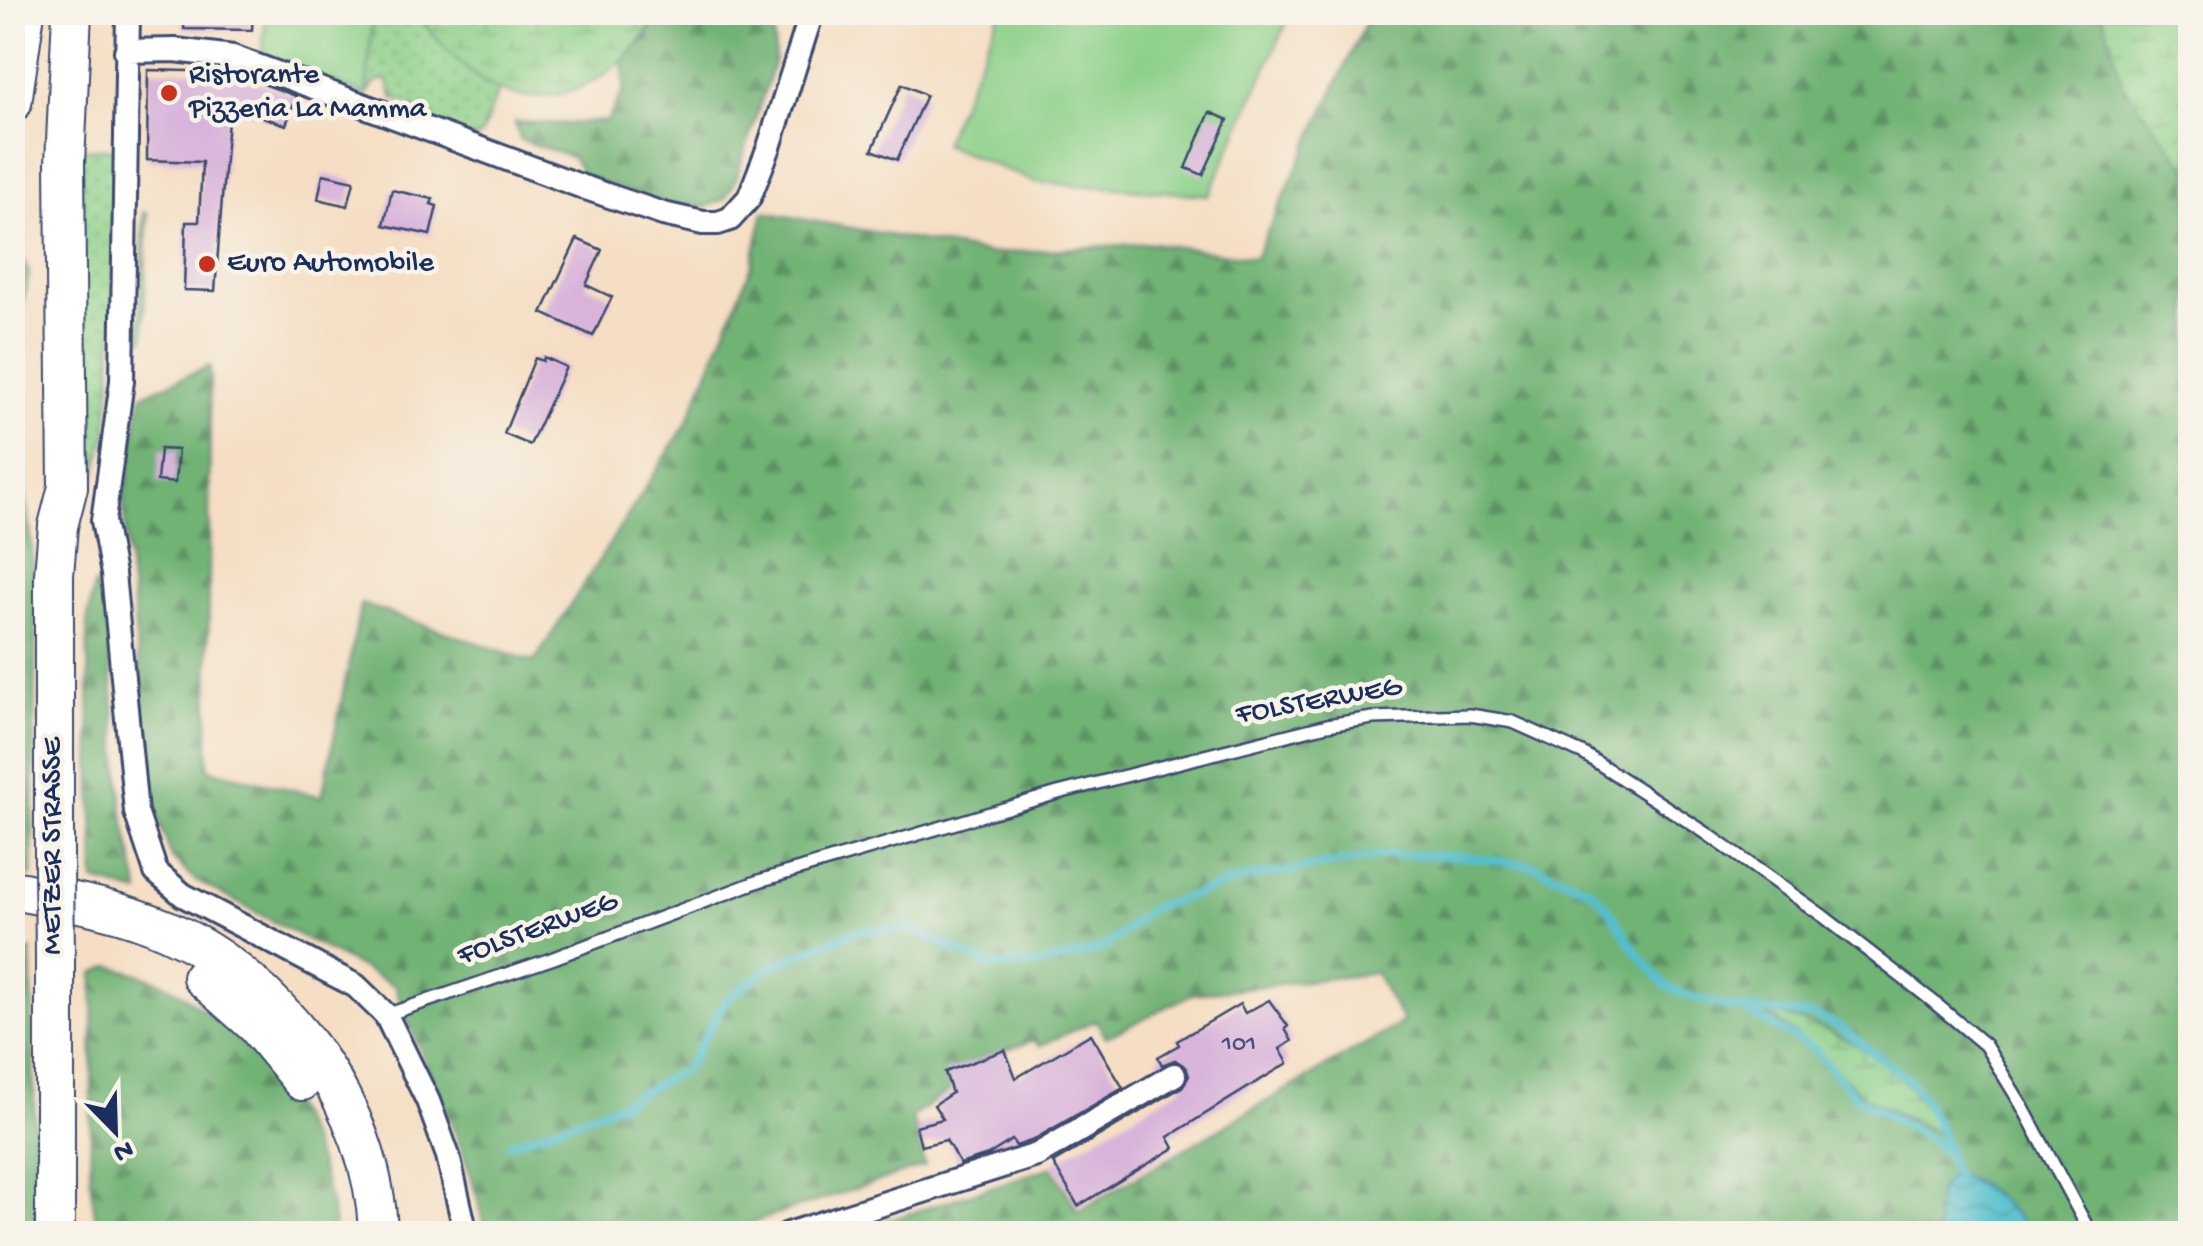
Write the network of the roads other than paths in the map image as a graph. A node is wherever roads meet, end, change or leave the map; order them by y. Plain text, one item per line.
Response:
1 (24, 12) edge
2 (50, 12) edge
3 (72, 12) edge
4 (128, 12) edge
5 (812, 12) edge
6 (126, 51) junction
7 (12, 103) edge
8 (103, 520) junction
9 (58, 526) junction
10 (12, 890) edge
11 (12, 911) edge
12 (386, 1015) junction
13 (1174, 1076) dead end
14 (57, 1166) junction
15 (55, 1234) edge
16 (73, 1234) edge
17 (353, 1234) edge
18 (378, 1234) edge
19 (466, 1234) edge
20 (788, 1234) edge
21 (2091, 1234) edge

1 - 7 main road
2 - 9 main road, METZER STRASSE
3 - 9 main road, METZER STRASSE
4 - 6 street
5 - 6 street
6 - 8 street
8 - 9 street
8 - 12 street
9 - 14 main road, METZER STRASSE, bridge
10 - 18 main road
11 - 17 main road
12 - 19 street
12 - 21 lane, FOLSTERWEG
13 - 20 street
14 - 15 main road, METZER STRASSE
14 - 16 main road, METZER STRASSE

